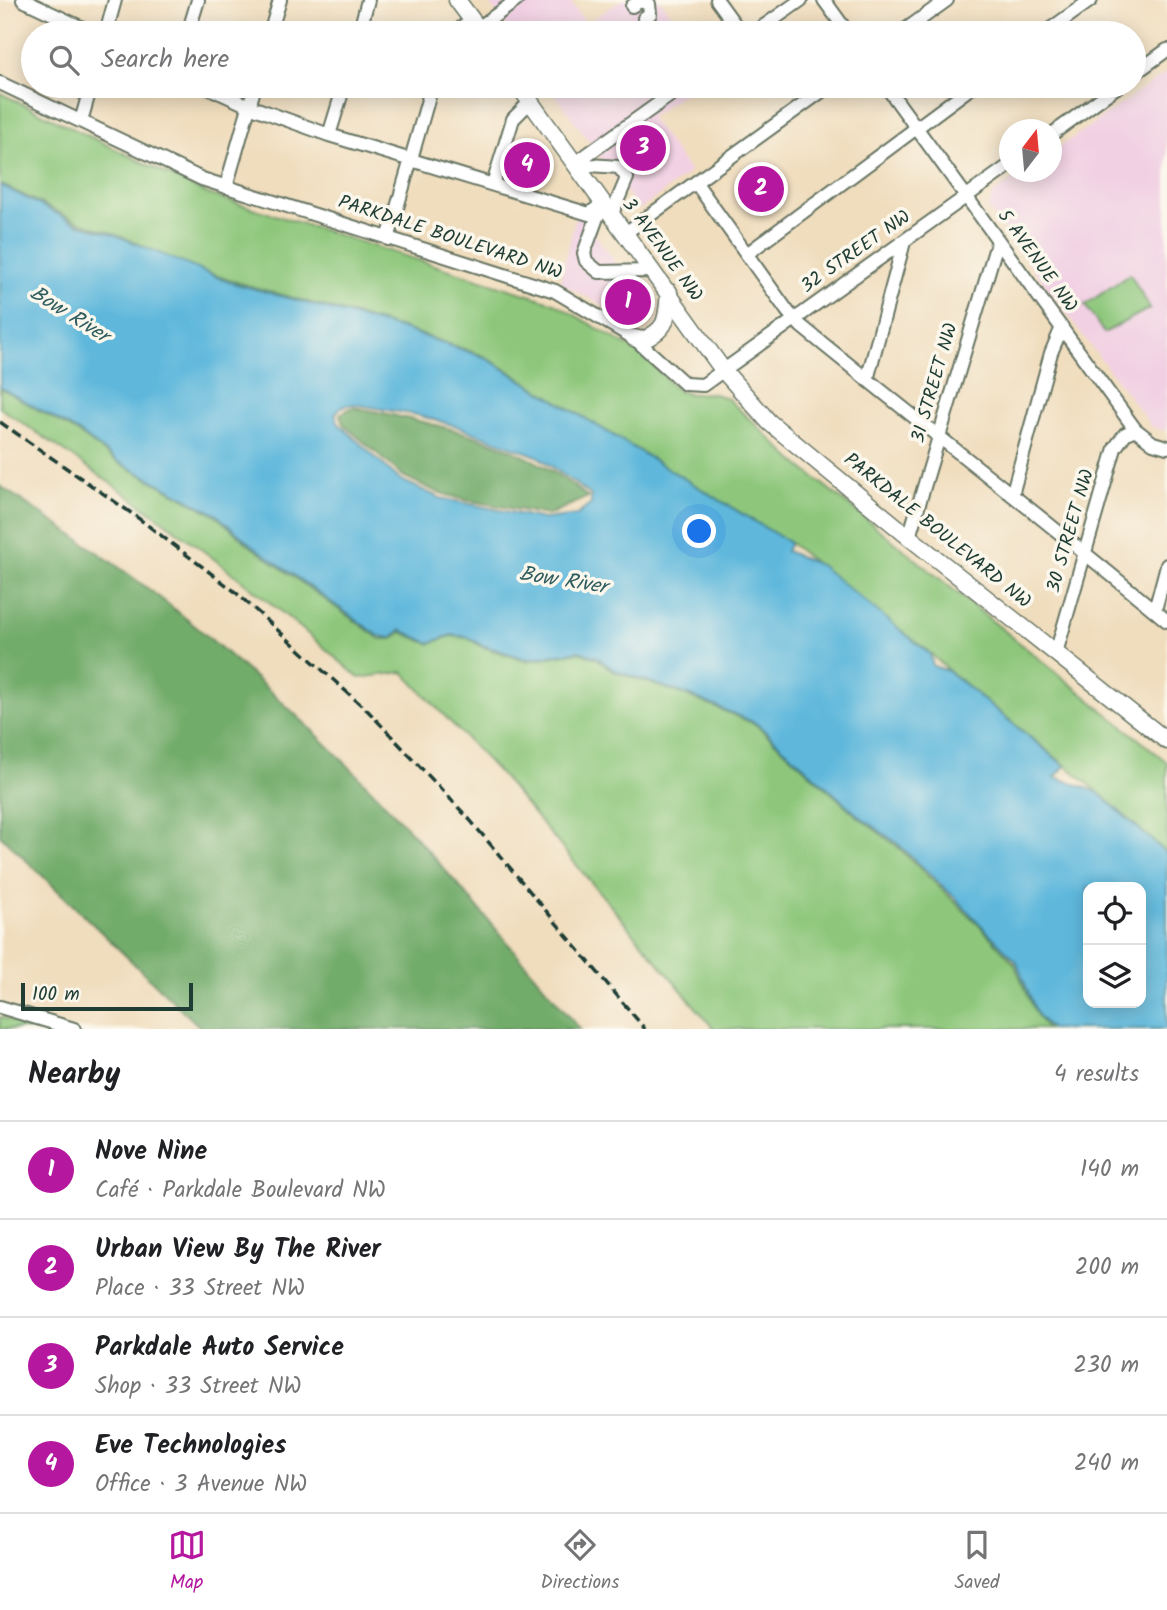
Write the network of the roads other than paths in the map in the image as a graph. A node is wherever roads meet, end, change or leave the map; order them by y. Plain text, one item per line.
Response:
1 (23, 0) edge
2 (115, 0) edge
3 (198, 0) edge
4 (279, 0) edge
5 (368, 0) edge
6 (457, 0) edge
7 (517, 0) edge
8 (717, 0) edge
9 (801, 0) edge
10 (824, 0) edge
11 (947, 0) edge
12 (1091, 0) edge
13 (38, 3) edge
14 (632, 6) dead end
15 (644, 18) dead end
16 (71, 21) edge
17 (109, 21) edge
18 (192, 21) edge
19 (273, 21) edge
20 (362, 21) edge
21 (473, 21) edge
22 (489, 21) edge
23 (732, 21) edge
24 (771, 21) edge
25 (839, 21) edge
26 (918, 21) edge
27 (1062, 21) edge
28 (1167, 50) edge
29 (1146, 65) edge
30 (0, 83) edge
31 (21, 93) edge
32 (32, 98) edge
33 (87, 98) edge
34 (231, 98) edge
35 (251, 98) edge
36 (341, 98) edge
37 (429, 98) edge
38 (529, 98) edge
39 (666, 98) edge
40 (813, 98) edge
41 (895, 98) edge
42 (956, 98) edge
43 (1102, 98) edge
44 (531, 101) junction
45 (249, 106) junction
46 (80, 121) junction
47 (917, 127) junction
48 (1062, 127) edge
49 (330, 135) junction
50 (411, 159) junction
51 (574, 164) junction
52 (999, 173) edge
53 (696, 183) junction
54 (493, 184) junction
55 (226, 187) junction
56 (967, 196) junction
57 (607, 210) junction
58 (624, 234) junction
59 (388, 239) junction
60 (998, 240) junction
61 (904, 242) junction
62 (748, 253) junction
63 (653, 271) junction
64 (669, 292) junction
65 (794, 319) junction
66 (1062, 327) junction
67 (634, 338) junction
68 (723, 370) junction
69 (867, 380) junction
70 (1135, 429) junction
71 (939, 438) junction
72 (1167, 447) edge
73 (1012, 495) junction
74 (909, 537) junction
75 (1085, 552) junction
76 (1167, 565) edge
77 (1155, 610) junction
78 (1167, 621) edge
79 (1056, 653) junction
80 (1167, 741) edge
81 (0, 1007) edge
82 (74, 1029) edge

1 - 13 street
2 - 17 street
3 - 18 street
4 - 19 street
5 - 20 street
6 - 21 main road
7 - 22 street
8 - 23 street
9 - 24 street
10 - 25 street
11 - 26 street
12 - 27 street
13 - 16 street
14 - 15 street
28 - 29 street
30 - 31 street, PARKDALE BOULEVARD NW
32 - 46 street, PARKDALE BOULEVARD NW
33 - 46 street
34 - 45 street
35 - 45 street
36 - 49 street
37 - 50 street
38 - 44 main road, 3 AVENUE NW
39 - 51 street
40 - 53 street
41 - 47 street, 5 AVENUE NW
42 - 47 street
43 - 48 street
44 - 51 main road, 3 AVENUE NW
44 - 54 street
45 - 49 street
45 - 55 street
46 - 55 street, PARKDALE BOULEVARD NW
47 - 56 street, 5 AVENUE NW
47 - 62 street
49 - 50 street
50 - 54 street
50 - 59 street
51 - 57 main road, 3 AVENUE NW
51 - 57 street
52 - 56 street, 32 STREET NW
53 - 58 street
53 - 62 street
54 - 57 street
55 - 59 street, PARKDALE BOULEVARD NW
56 - 60 street, 5 AVENUE NW
56 - 61 street, 32 STREET NW
57 - 58 main road, 3 AVENUE NW
57 - 63 street
58 - 63 main road, 3 AVENUE NW
59 - 67 street, PARKDALE BOULEVARD NW
60 - 66 street, 5 AVENUE NW
60 - 71 street, 31 STREET NW
61 - 65 street, 32 STREET NW
61 - 69 street
62 - 65 street
63 - 64 main road, 3 AVENUE NW
64 - 67 main road
64 - 68 main road, 3 AVENUE NW
65 - 68 street, 32 STREET NW
65 - 69 street
66 - 70 street, 5 AVENUE NW
66 - 73 street
67 - 68 street, PARKDALE BOULEVARD NW
68 - 74 main road, PARKDALE BOULEVARD NW
69 - 71 street
70 - 72 street, 5 AVENUE NW
70 - 75 street, 30 STREET NW
71 - 73 street
71 - 74 street, 31 STREET NW
73 - 75 street
74 - 79 main road, PARKDALE BOULEVARD NW
75 - 77 street
75 - 79 street, 30 STREET NW
76 - 77 street
77 - 78 street
79 - 80 main road, PARKDALE BOULEVARD NW
81 - 82 street

